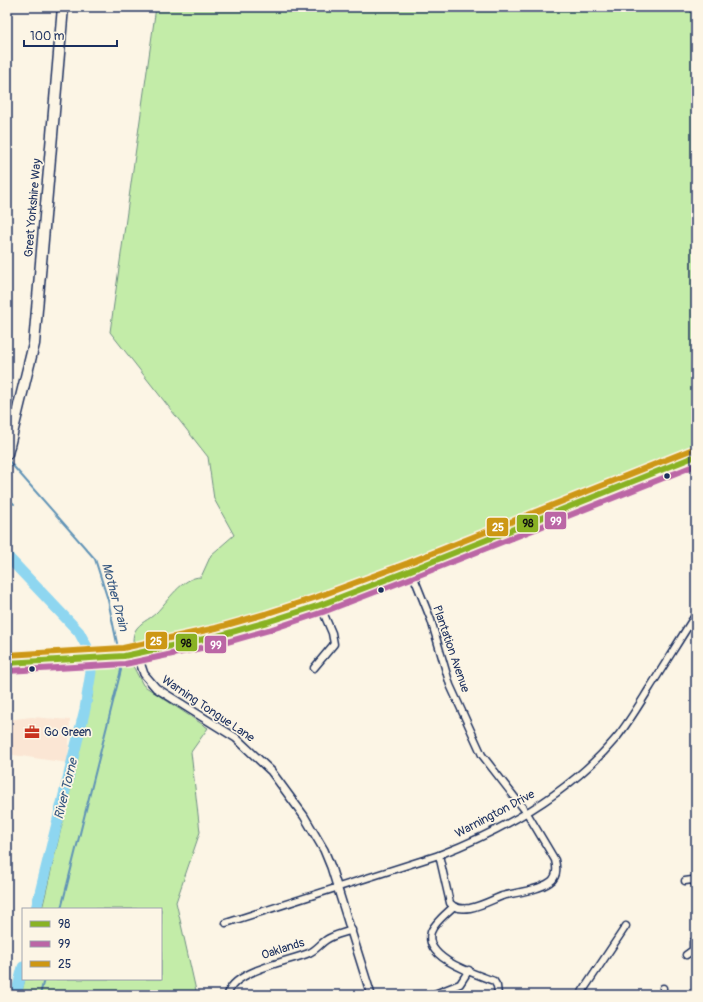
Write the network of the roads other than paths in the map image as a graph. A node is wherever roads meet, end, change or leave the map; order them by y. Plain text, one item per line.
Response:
1 (63, 7) edge
2 (19, 409) junction
3 (7, 433) edge
4 (8, 451) edge
5 (695, 459) edge
6 (411, 570) junction
7 (320, 605) junction
8 (696, 614) edge
9 (137, 653) junction
10 (7, 663) edge
11 (314, 668) dead end
12 (527, 813) junction
13 (439, 855) junction
14 (695, 880) edge
15 (685, 881) dead end
16 (338, 888) junction
17 (453, 907) junction
18 (226, 923) dead end
19 (626, 926) dead end
20 (352, 930) junction
21 (693, 942) dead end
22 (694, 951) edge
23 (686, 955) dead end
24 (469, 970) junction
25 (228, 995) edge
26 (371, 995) edge
27 (432, 995) edge
28 (498, 995) edge
29 (580, 995) edge

1 - 2 highway, Great Yorkshire Way
2 - 3 highway, Great Yorkshire Way
2 - 4 highway, Great Yorkshire Way
5 - 6 highway
6 - 7 highway
6 - 12 street, Plantation Avenue
7 - 9 highway
7 - 11 street
8 - 12 street, Warnington Drive
9 - 10 highway
9 - 16 street, Warning Tongue Lane
12 - 13 street, Warnington Drive
12 - 17 street, Plantation Avenue
13 - 16 street, Warnington Drive
13 - 17 street
14 - 15 street
16 - 18 street, Warnington Drive
16 - 20 street, Warning Tongue Lane
17 - 24 street
19 - 29 street
20 - 25 street, Oaklands
20 - 26 street, Warning Tongue Lane
21 - 22 street
22 - 23 street
24 - 27 street
24 - 28 street

